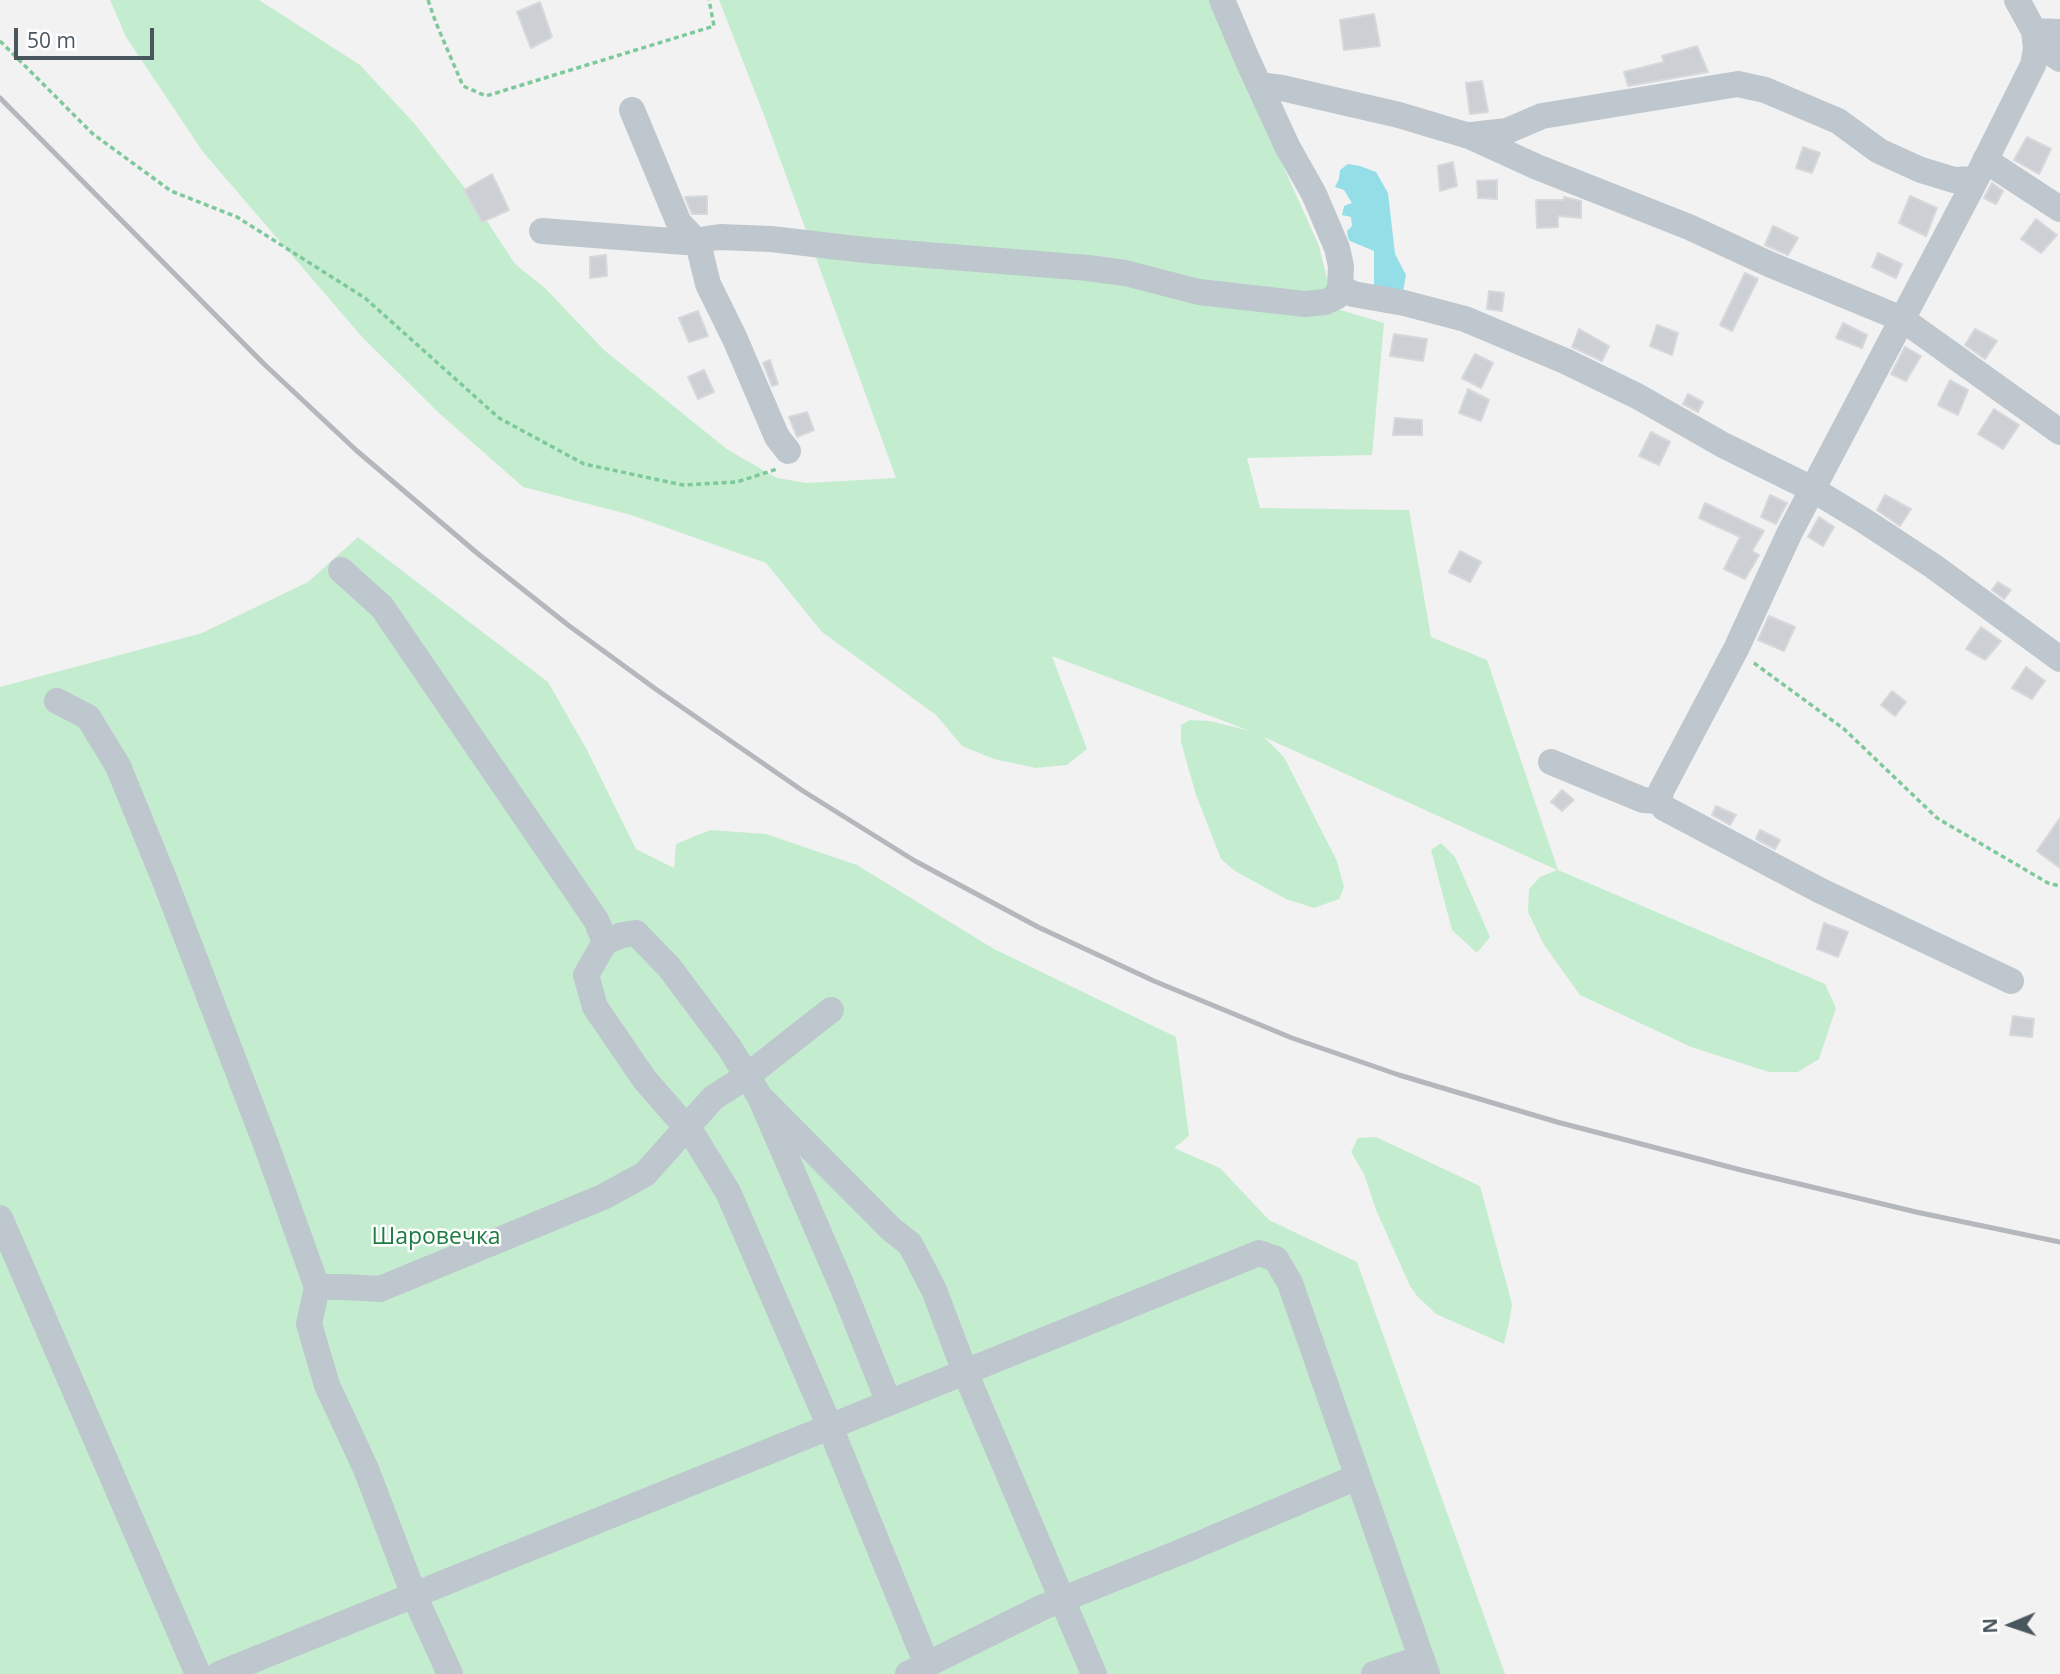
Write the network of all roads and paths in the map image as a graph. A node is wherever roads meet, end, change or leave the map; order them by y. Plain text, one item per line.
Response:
1 (428, 0) edge
2 (709, 0) edge
3 (1222, 0) edge
4 (2017, 0) edge
5 (2034, 31) junction
6 (2060, 32) edge
7 (0, 41) edge
8 (2060, 59) edge
9 (1259, 85) junction
10 (632, 110) dead end
11 (1469, 136) junction
12 (1980, 170) junction
13 (2060, 209) edge
14 (542, 231) dead end
15 (698, 243) junction
16 (1340, 287) junction
17 (1902, 319) junction
18 (2060, 432) edge
19 (788, 451) joint
20 (1812, 489) junction
21 (341, 570) dead end
22 (1736, 649) junction
23 (2060, 659) edge
24 (57, 701) dead end
25 (1551, 762) dead end
26 (1660, 801) junction
27 (2060, 886) edge
28 (606, 942) junction
29 (2011, 981) dead end
30 (831, 1010) dead end
31 (753, 1086) junction
32 (686, 1126) junction
33 (0, 1218) edge
34 (317, 1287) junction
35 (965, 1372) junction
36 (889, 1403) junction
37 (830, 1427) junction
38 (1357, 1477) junction
39 (414, 1595) junction
40 (1063, 1600) junction
41 (1424, 1666) edge
42 (918, 1670) edge
43 (198, 1674) edge
44 (219, 1674) edge
45 (450, 1674) edge
46 (1094, 1674) edge
47 (1374, 1674) edge

1 - 2 path
3 - 9 street
4 - 5 street
5 - 6 street
5 - 8 street
5 - 12 street
7 - 19 path
9 - 11 street
9 - 16 street
10 - 15 street
11 - 12 street
11 - 17 street
12 - 13 street
12 - 17 street
14 - 15 street
15 - 16 street
15 - 19 street
16 - 20 street
17 - 18 street
17 - 20 street
20 - 22 street
20 - 23 street
21 - 28 street
22 - 26 street
22 - 27 path
24 - 34 street
25 - 26 street
26 - 29 street
28 - 31 street
28 - 32 street
30 - 31 street
31 - 32 street
31 - 35 street
31 - 36 street
32 - 34 street
32 - 37 street
33 - 43 street
34 - 39 street
35 - 36 street
35 - 38 street
35 - 40 street
36 - 37 street
37 - 39 street
37 - 42 street
38 - 40 street
38 - 41 street
39 - 44 street
39 - 45 street
40 - 42 street
40 - 46 street
41 - 47 street

